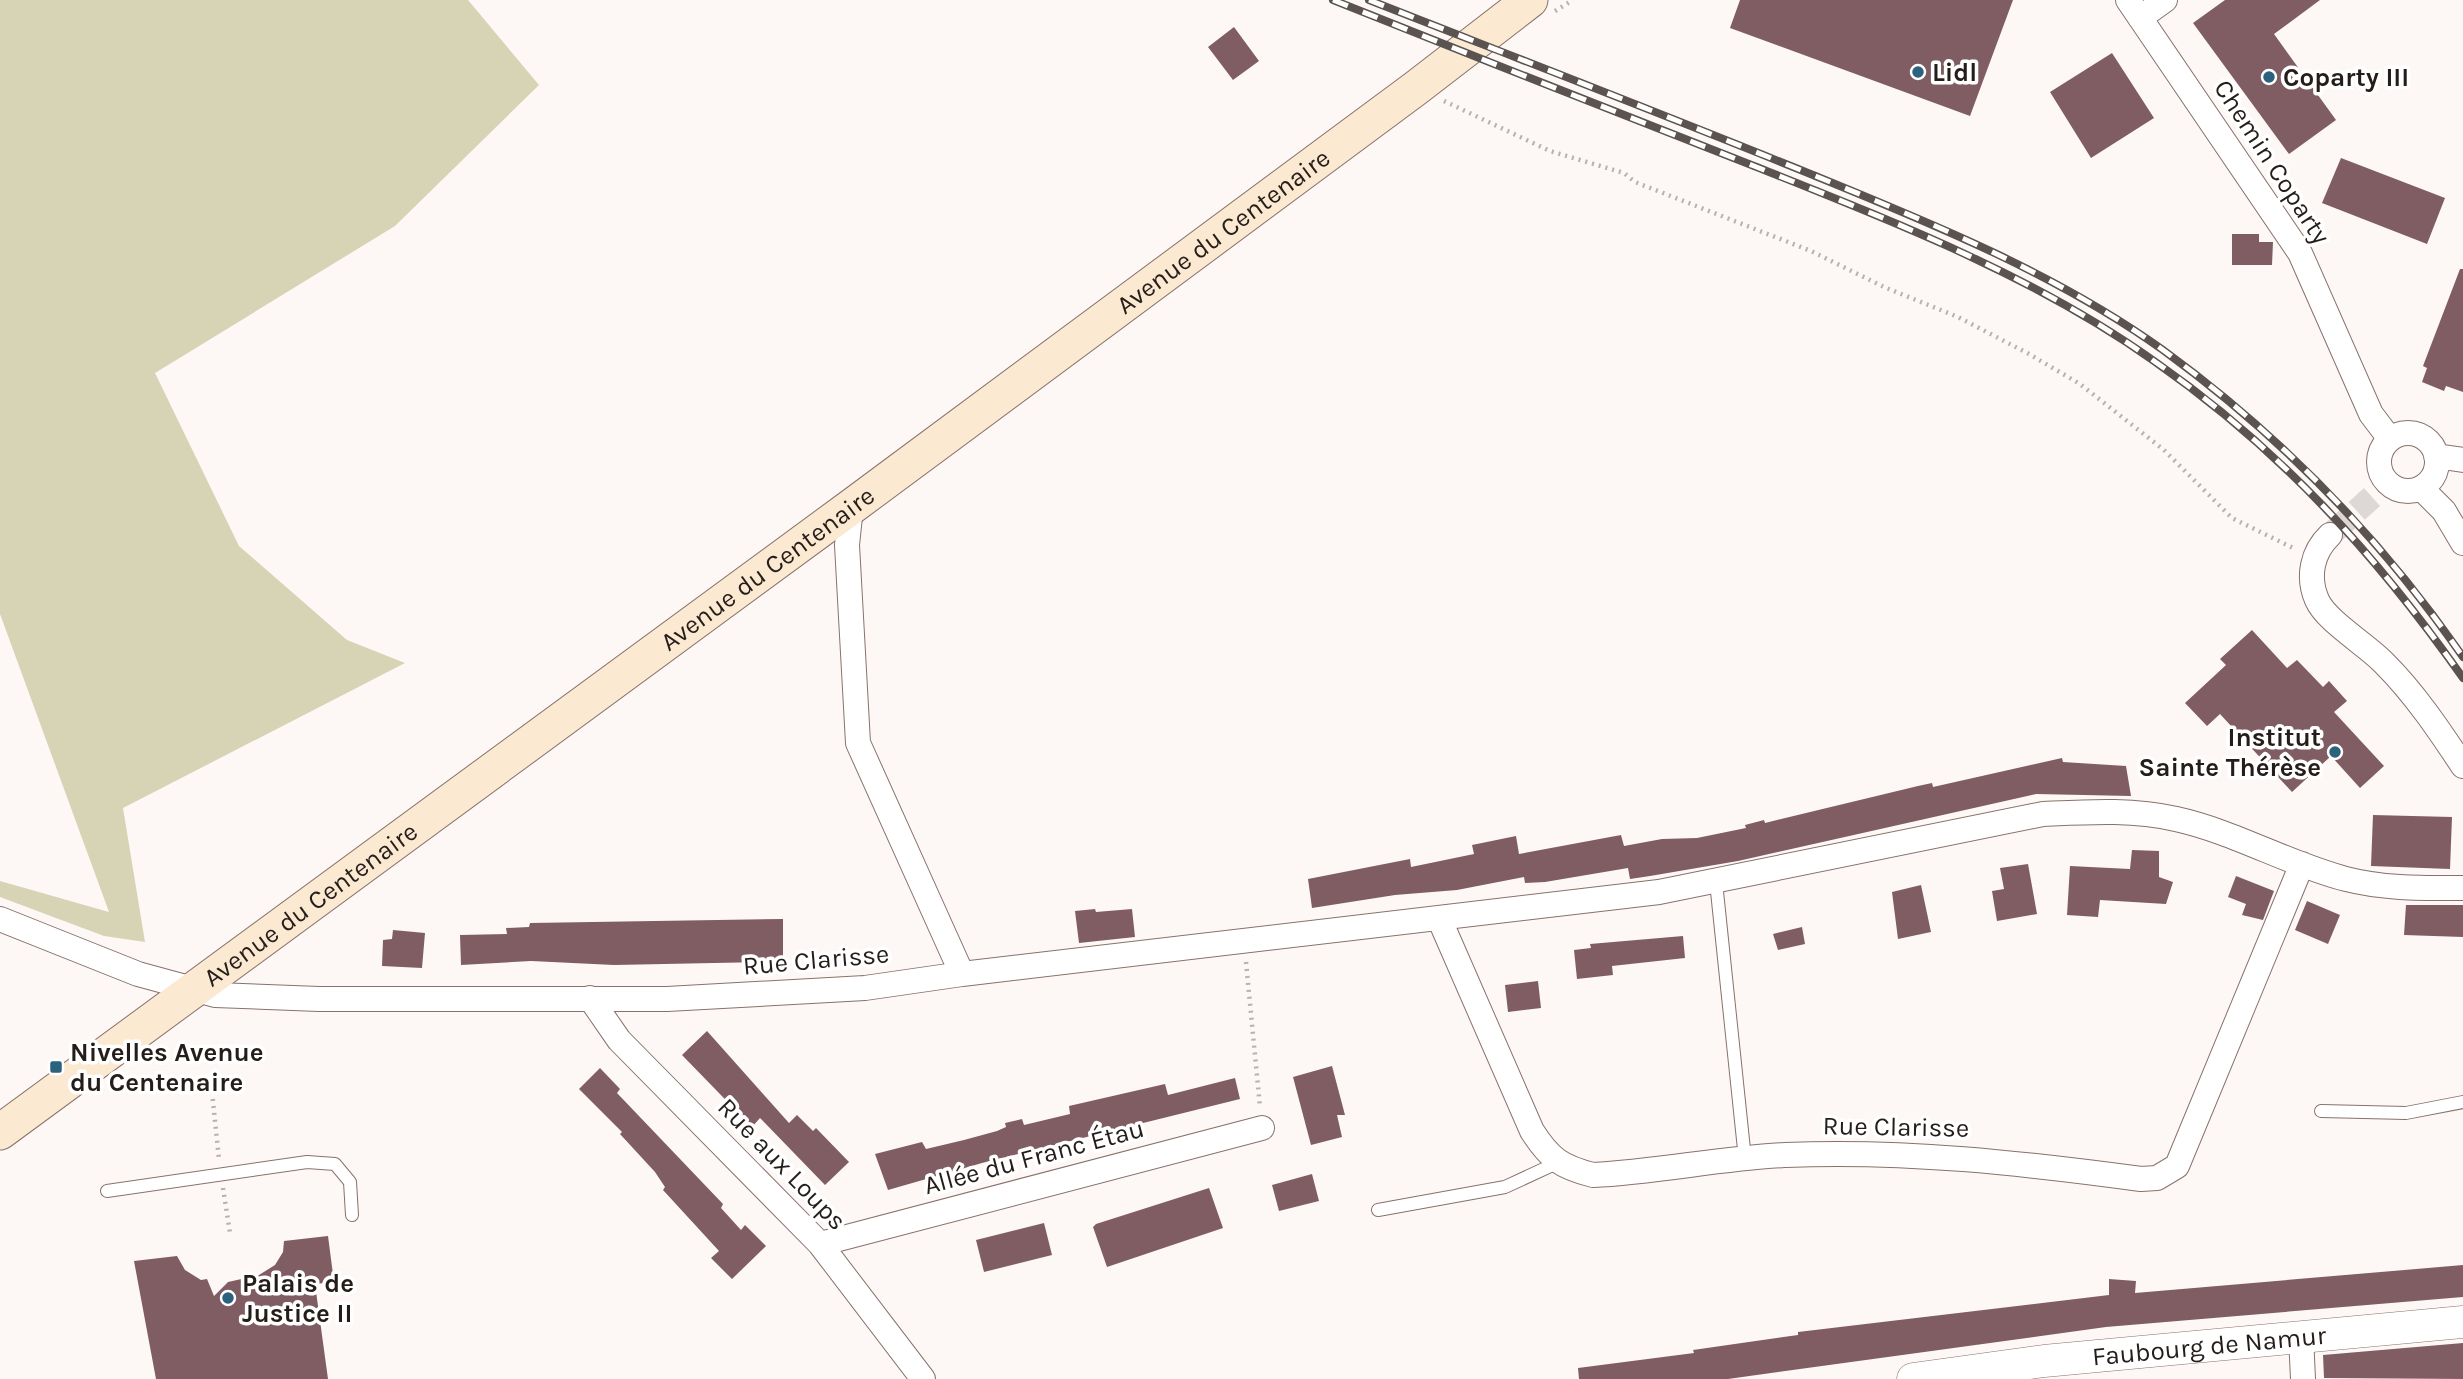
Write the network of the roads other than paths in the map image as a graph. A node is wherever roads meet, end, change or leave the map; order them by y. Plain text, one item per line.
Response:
1 (1530, 0) edge
2 (2165, 0) edge
3 (2134, 9) edge
4 (2390, 439) junction
5 (2436, 456) junction
6 (2463, 460) edge
7 (2421, 488) junction
8 (851, 507) junction
9 (2330, 535) tunnel mouth
10 (2463, 543) edge
11 (2463, 766) edge
12 (2302, 864) junction
13 (1716, 882) junction
14 (2463, 888) edge
15 (1439, 918) junction
16 (0, 919) edge
17 (962, 974) junction
18 (194, 990) junction
19 (590, 998) junction
20 (2463, 1102) edge
21 (2321, 1111) dead end
22 (1262, 1128) road end
23 (0, 1132) edge
24 (1745, 1159) junction
25 (1559, 1163) junction
26 (107, 1191) dead end
27 (1378, 1210) dead end
28 (352, 1215) dead end
29 (821, 1244) junction
30 (2463, 1322) edge
31 (2301, 1336) junction
32 (923, 1379) edge
33 (1913, 1379) edge
34 (2303, 1379) edge

1 - 8 main road, Avenue du Centenaire
2 - 3 street
3 - 4 street, Chemin Coparty
4 - 5 street
4 - 7 street
5 - 6 street
5 - 7 street
7 - 10 street
8 - 17 street
8 - 18 main road, Avenue du Centenaire
9 - 11 street
12 - 13 street, Rue Clarisse
12 - 14 street, Rue Clarisse
12 - 24 street, Rue Clarisse
13 - 15 street, Rue Clarisse
13 - 24 lane
15 - 17 street, Rue Clarisse
15 - 25 street, Rue Clarisse
16 - 18 street, Rue Clarisse
17 - 19 street, Rue Clarisse
18 - 19 street, Rue Clarisse
18 - 23 main road, Avenue du Centenaire
19 - 29 street, Rue aux Loups
20 - 21 lane
22 - 29 street, Allée du Franc Étau
24 - 25 street, Rue Clarisse
25 - 27 lane
26 - 28 lane
29 - 32 street, Rue aux Loups
30 - 31 street, Faubourg de Namur
31 - 33 street, Faubourg de Namur
31 - 34 street

